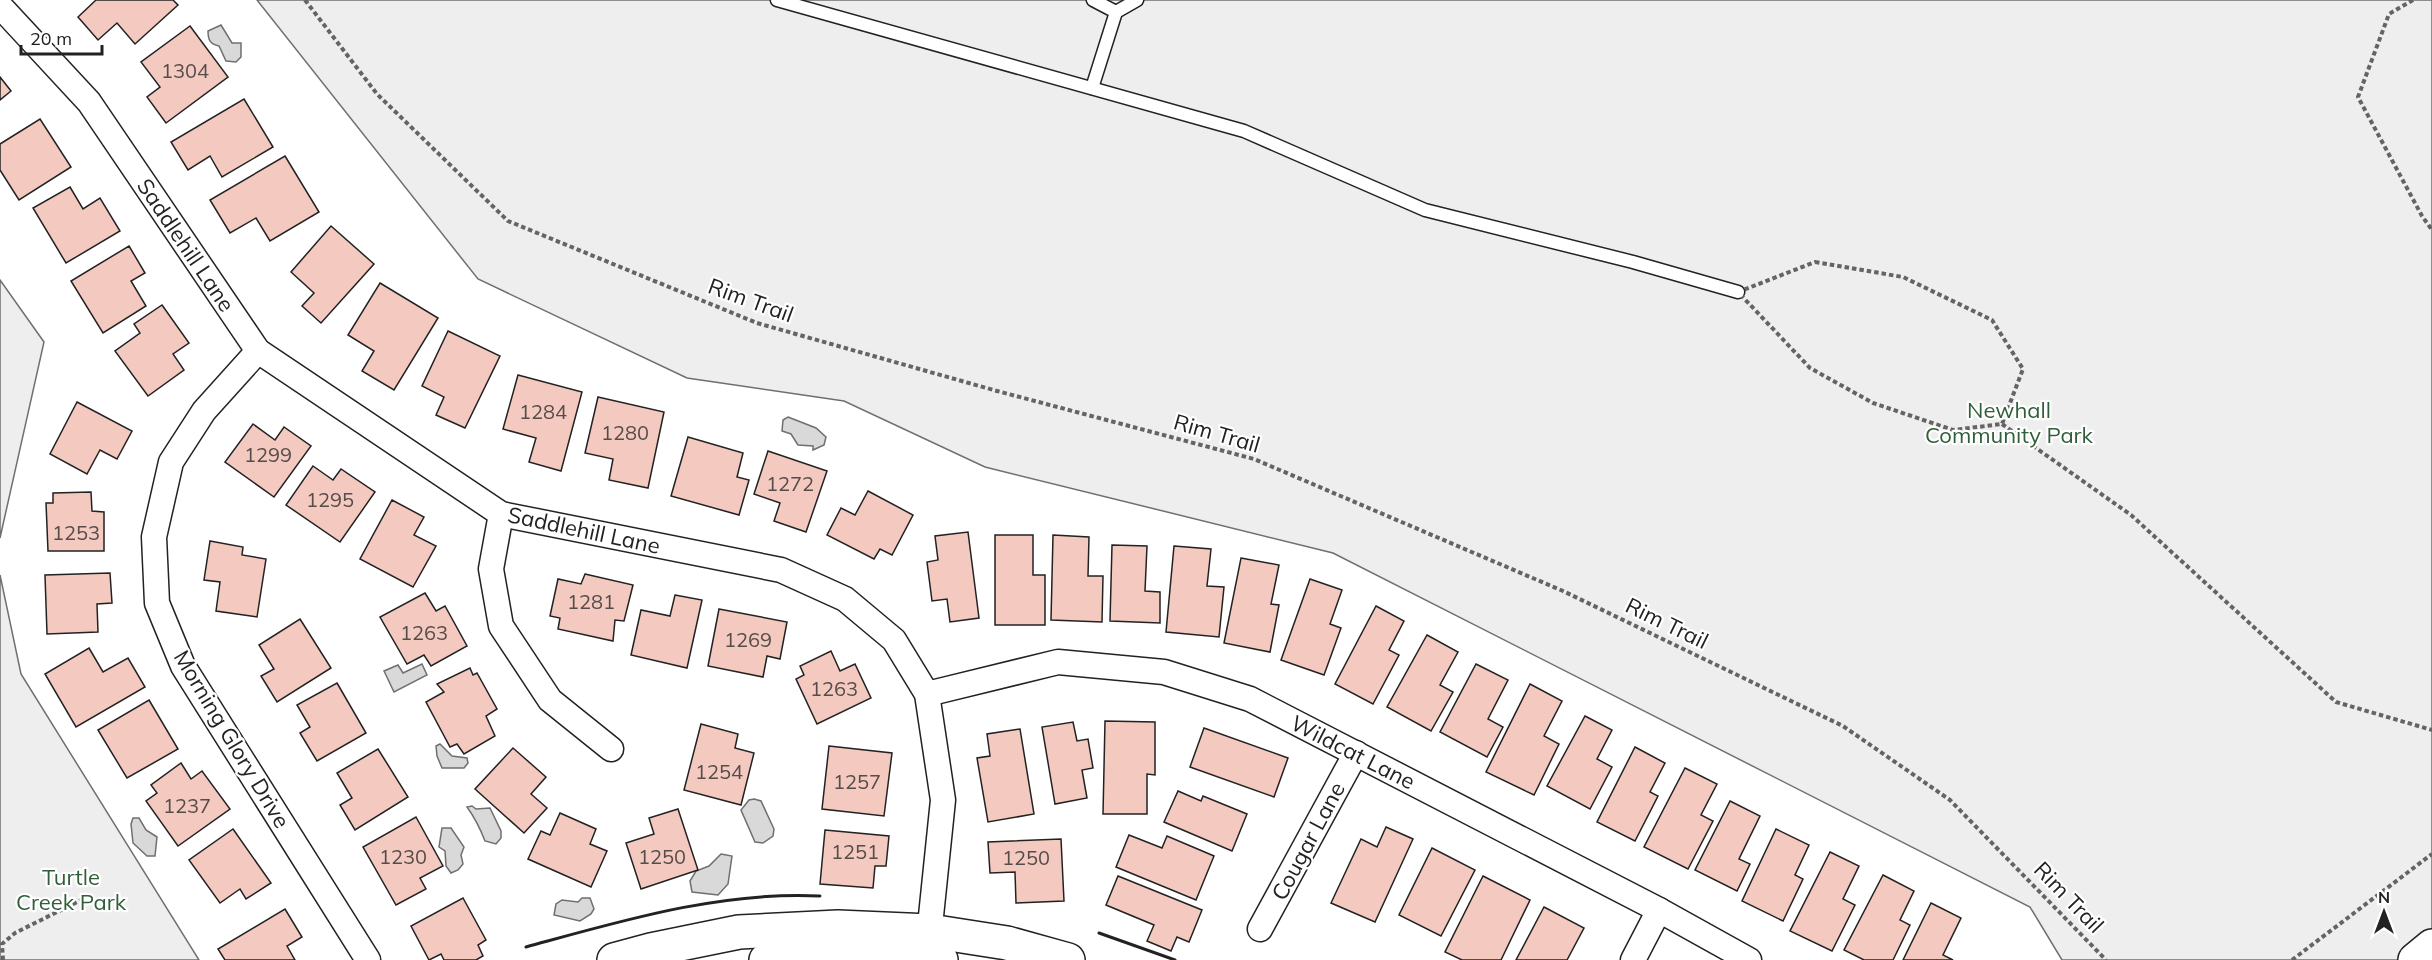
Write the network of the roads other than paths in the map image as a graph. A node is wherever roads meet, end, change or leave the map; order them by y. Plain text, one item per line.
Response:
1 (777, 0) edge
2 (1093, 0) edge
3 (1137, 0) edge
4 (0, 6) edge
5 (1116, 12) junction
6 (1092, 88) junction
7 (1738, 292) road end
8 (258, 351) junction
9 (501, 514) junction
10 (927, 694) junction
11 (611, 748) dead end
12 (1356, 753) junction
13 (1659, 910) junction
14 (1260, 929) dead end
15 (2432, 946) edge
16 (933, 949) edge
17 (368, 960) edge
18 (614, 960) edge
19 (766, 960) edge
20 (1068, 960) edge
21 (1633, 960) edge
22 (1749, 960) edge
23 (2415, 960) edge

1 - 6 lane
2 - 5 lane
3 - 5 lane
4 - 8 street, Saddlehill Lane
5 - 6 lane
6 - 7 lane
8 - 9 street, Saddlehill Lane
8 - 17 street, Morning Glory Drive
9 - 10 street, Saddlehill Lane
9 - 11 street
10 - 12 street, Wildcat Lane
10 - 16 street, Saddlehill Lane
12 - 13 street, Wildcat Lane
12 - 14 street, Cougar Lane
13 - 21 street
13 - 22 street, Wildcat Lane
15 - 23 street
16 - 18 street
16 - 19 street
16 - 20 street

